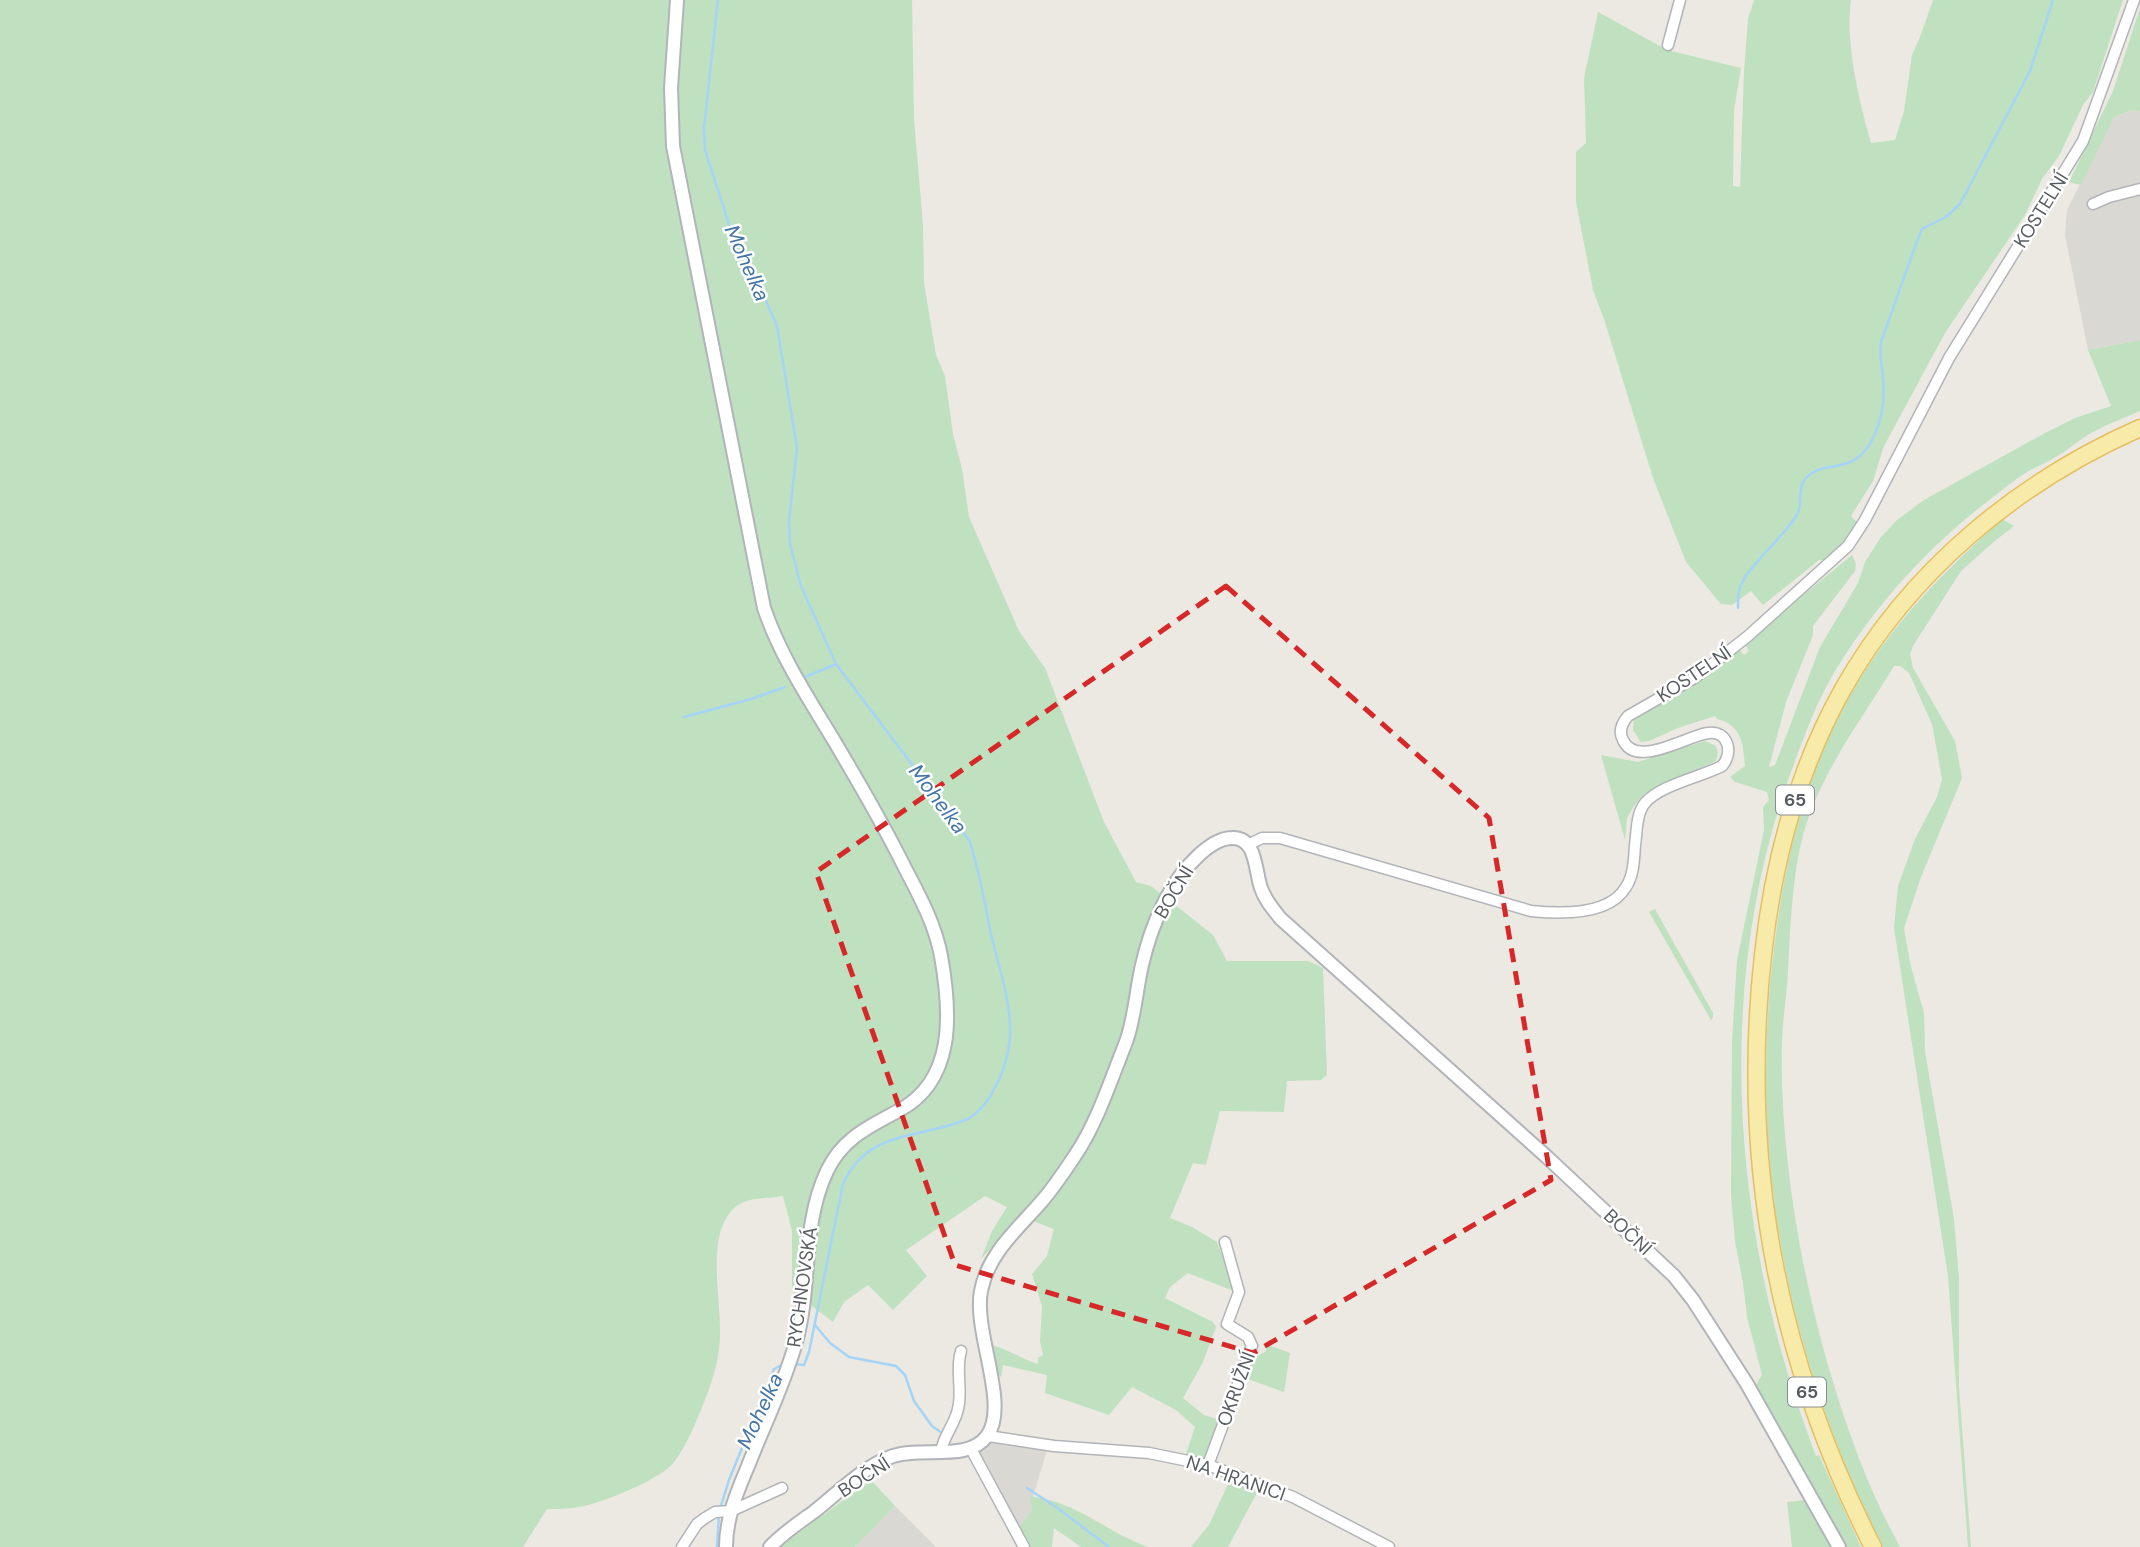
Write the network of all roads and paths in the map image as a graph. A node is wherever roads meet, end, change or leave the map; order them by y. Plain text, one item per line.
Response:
1 (677, 0) edge
2 (1680, 0) edge
3 (2134, 0) edge
4 (1668, 46) dead end
5 (2140, 189) edge
6 (2093, 204) dead end
7 (2140, 428) edge
8 (1248, 845) junction
9 (1224, 1242) dead end
10 (961, 1352) dead end
11 (988, 1436) junction
12 (971, 1449) junction
13 (941, 1451) junction
14 (1208, 1465) junction
15 (782, 1488) dead end
16 (724, 1511) junction
17 (682, 1547) edge
18 (726, 1547) edge
19 (769, 1547) edge
20 (1024, 1547) edge
21 (1389, 1547) edge
22 (1839, 1547) edge
23 (1873, 1547) edge

1 - 16 street, RYCHNOVSKÁ
2 - 4 street
3 - 8 street, KOSTELNÍ
5 - 6 street
7 - 23 main road, 65
8 - 11 street, BOČNÍ
8 - 22 street, BOČNÍ
9 - 14 street, OKRUŽNÍ
10 - 13 street
11 - 12 street
11 - 14 street, NA HRANICI
12 - 13 street, BOČNÍ
12 - 20 street
13 - 19 street, BOČNÍ
14 - 21 street, NA HRANICI
15 - 16 street
16 - 17 street
16 - 18 street, RYCHNOVSKÁ

